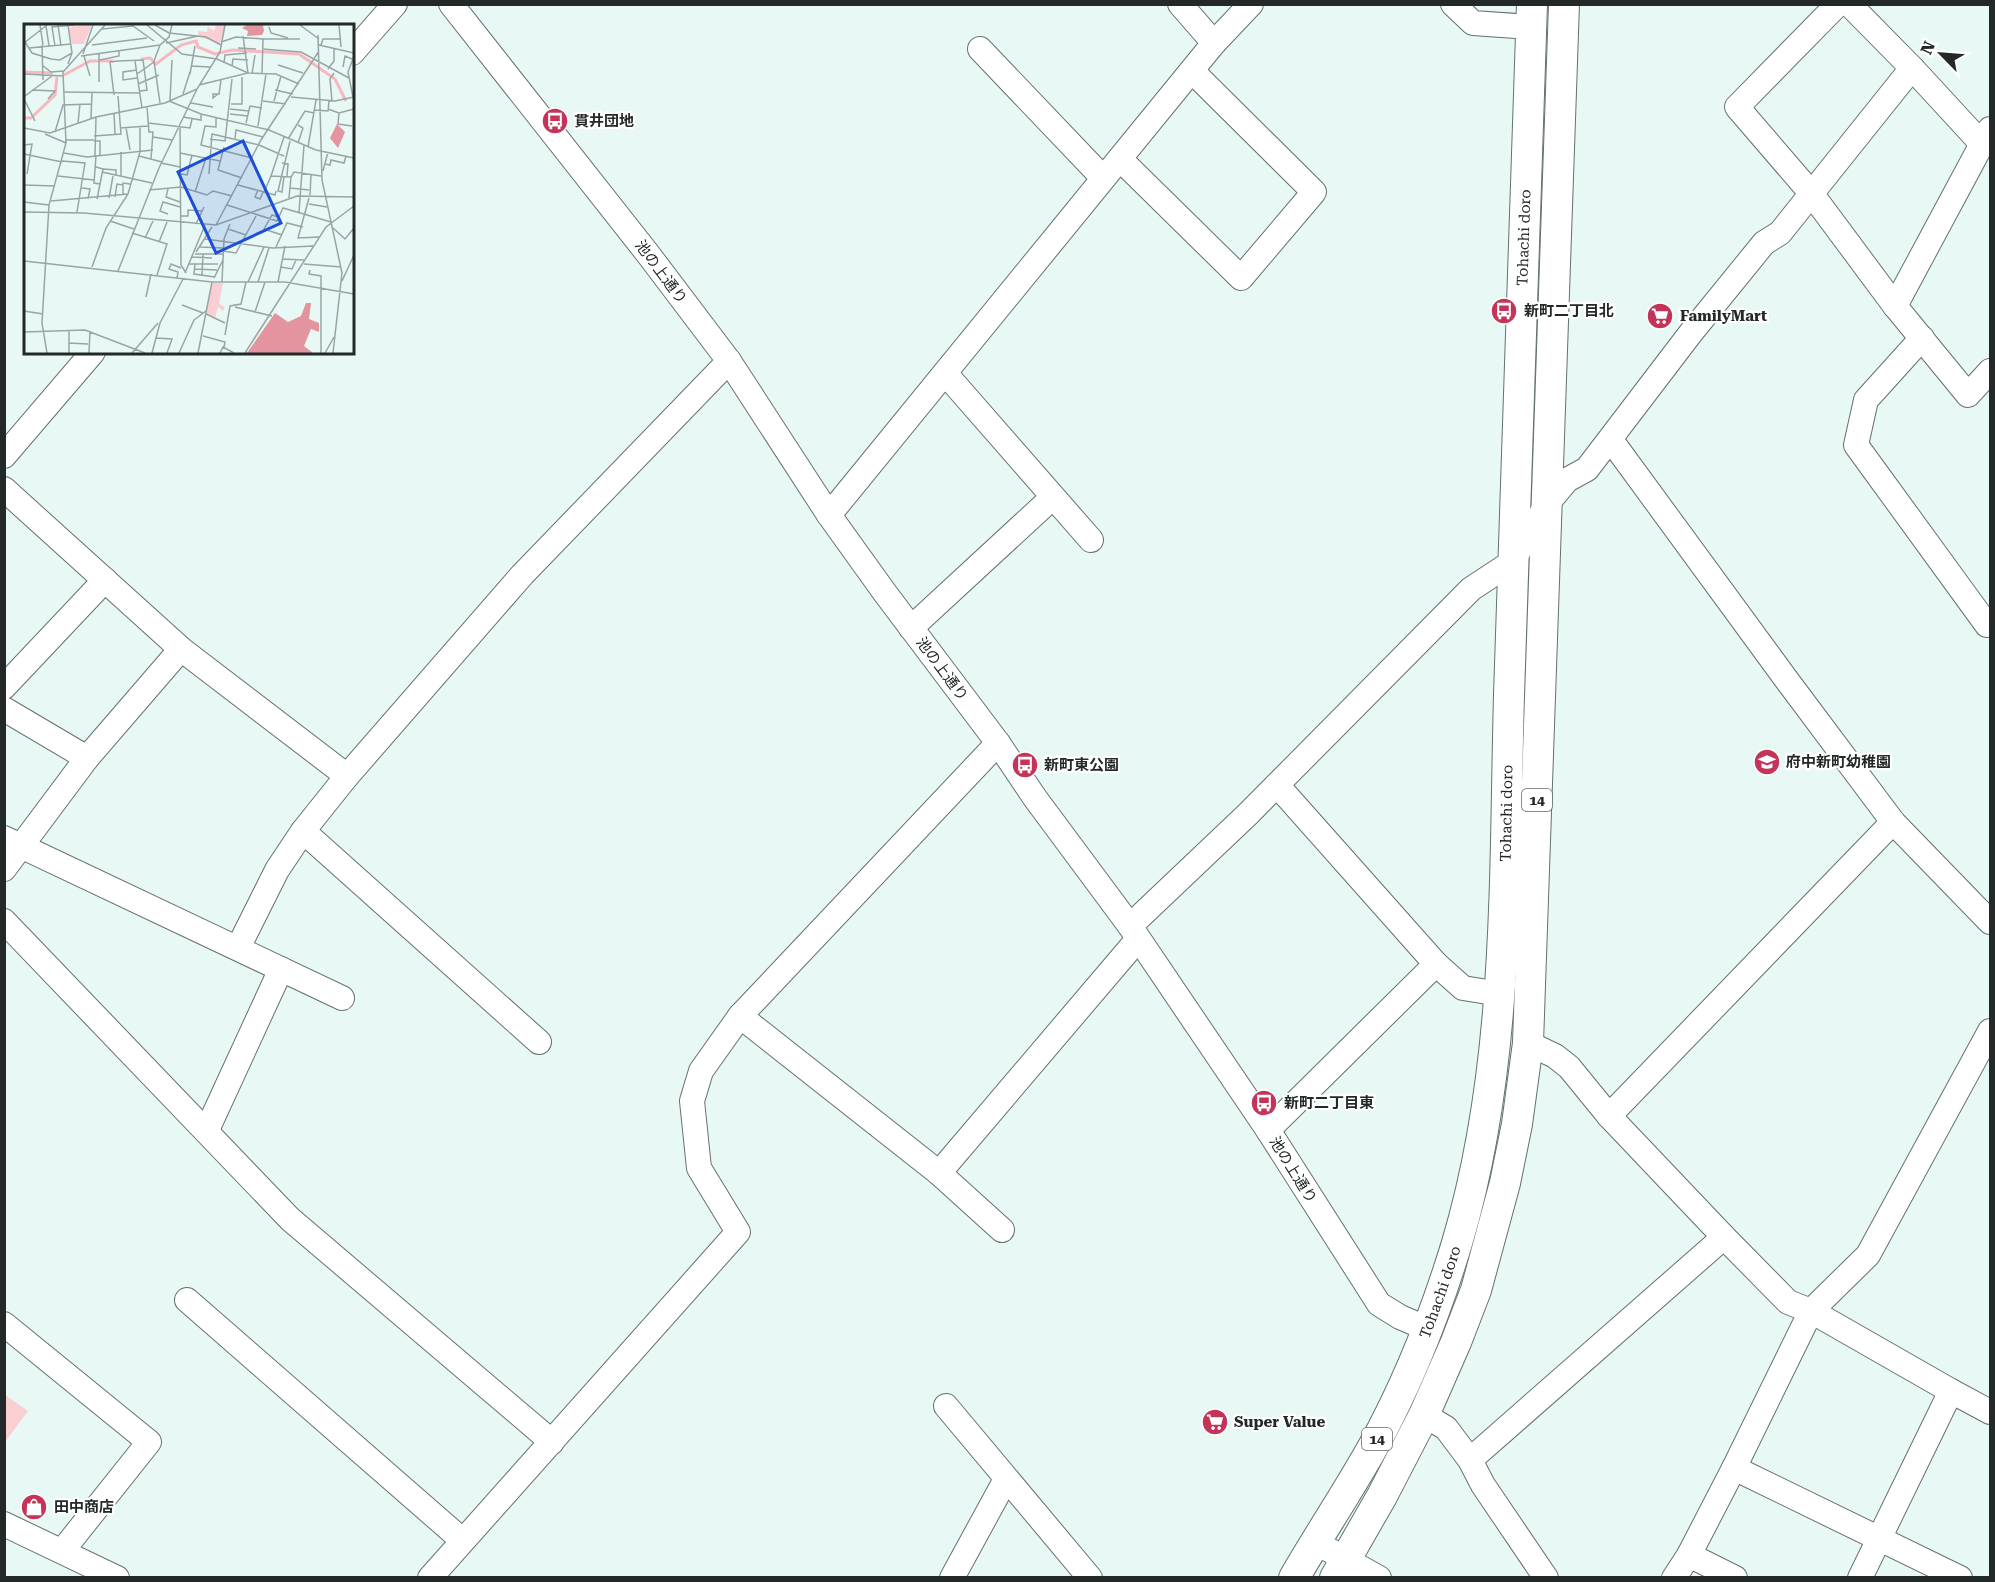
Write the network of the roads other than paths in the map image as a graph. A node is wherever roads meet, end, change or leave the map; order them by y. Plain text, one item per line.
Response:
1 (395, 4) edge
2 (451, 4) edge
3 (1180, 4) edge
4 (1251, 4) edge
5 (1453, 4) edge
6 (1564, 4) edge
7 (1838, 4) edge
8 (1849, 4) edge
9 (1532, 16) edge
10 (1214, 43) junction
11 (980, 49) dead end
12 (354, 50) edge
13 (1912, 68) junction
14 (1192, 70) junction
15 (1987, 137) edge
16 (1120, 159) junction
17 (1103, 178) junction
18 (1811, 194) junction
19 (1895, 306) junction
20 (1922, 338) junction
21 (91, 354) edge
22 (729, 361) junction
23 (1990, 371) edge
24 (945, 373) junction
25 (1611, 440) junction
26 (4, 456) edge
27 (4, 489) edge
28 (1053, 497) junction
29 (1547, 504) junction
30 (829, 516) junction
31 (1091, 540) dead end
32 (1512, 562) junction
33 (105, 580) junction
34 (1987, 626) dead end
35 (911, 628) junction
36 (181, 649) junction
37 (4, 687) edge
38 (4, 709) edge
39 (998, 743) junction
40 (87, 759) junction
41 (347, 776) junction
42 (1277, 785) junction
43 (1893, 822) junction
44 (303, 831) junction
45 (13, 842) edge
46 (4, 869) edge
47 (4, 921) edge
48 (1990, 921) edge
49 (1134, 932) junction
50 (238, 948) junction
51 (1436, 964) junction
52 (281, 969) junction
53 (1500, 994) junction
54 (342, 999) dead end
55 (740, 1016) junction
56 (1990, 1030) edge
57 (539, 1042) dead end
58 (1528, 1043) junction
59 (1609, 1116) junction
60 (207, 1130) junction
61 (1268, 1130) junction
62 (939, 1173) junction
63 (1002, 1230) dead end
64 (1724, 1237) junction
65 (186, 1300) dead end
66 (1812, 1311) junction
67 (4, 1324) edge
68 (1428, 1329) junction
69 (1951, 1391) junction
70 (946, 1406) dead end
71 (1990, 1412) edge
72 (1424, 1415) junction
73 (552, 1442) junction
74 (1470, 1460) junction
75 (1734, 1468) junction
76 (1006, 1479) junction
77 (4, 1524) edge
78 (1880, 1538) junction
79 (462, 1540) junction
80 (1315, 1542) junction
81 (63, 1550) junction
82 (1689, 1555) junction
83 (1341, 1568) edge
84 (117, 1578) edge
85 (430, 1578) edge
86 (952, 1578) edge
87 (1090, 1578) edge
88 (1294, 1578) edge
89 (1378, 1578) edge
90 (1546, 1578) edge
91 (1674, 1578) edge
92 (1735, 1578) edge
93 (1860, 1578) edge
94 (1960, 1578) edge

1 - 12 street
2 - 22 street, 池の上通り
3 - 10 street
4 - 10 street
5 - 9 street
6 - 29 main road, Tohachi doro / 14
7 - 18 street
8 - 13 street
9 - 32 main road, Tohachi doro / 14
10 - 14 street
11 - 17 street
13 - 15 street
13 - 18 street
14 - 16 street
14 - 16 street
15 - 19 street
16 - 17 street
17 - 24 street
18 - 19 street
18 - 25 street
19 - 20 street
20 - 23 street
20 - 34 street
21 - 26 street
22 - 30 street, 池の上通り
22 - 41 street
24 - 28 street
24 - 30 street
25 - 29 street
25 - 43 street
27 - 33 street
28 - 31 street
28 - 35 street
29 - 32 street
29 - 58 main road, Tohachi doro / 14
30 - 35 street, 池の上通り
32 - 42 street
32 - 53 main road, Tohachi doro / 14
33 - 36 street
33 - 37 street
35 - 39 street, 池の上通り
36 - 40 street
36 - 41 street
38 - 40 street
39 - 49 street, 池の上通り
39 - 55 street
40 - 45 street
41 - 44 street
42 - 49 street
42 - 51 street
43 - 48 street
43 - 59 street
44 - 50 street
44 - 57 street
45 - 46 street
45 - 50 street
47 - 60 street
49 - 61 street, 池の上通り
49 - 62 street
50 - 52 street
51 - 53 street
51 - 61 street
52 - 54 street
52 - 60 street
53 - 68 main road, Tohachi doro / 14
55 - 62 street
55 - 73 street
56 - 66 street
58 - 59 street
58 - 72 main road, Tohachi doro / 14
59 - 64 street
60 - 73 street
61 - 68 street, 池の上通り
62 - 63 street
64 - 66 street
64 - 74 street
65 - 79 street
66 - 69 street
66 - 75 street
67 - 81 street
68 - 80 main road, Tohachi doro / 14
69 - 71 street
69 - 78 street
70 - 76 street
72 - 74 street
72 - 83 main road, Tohachi doro / 14
73 - 79 street
74 - 90 street
75 - 78 street
75 - 82 street
76 - 86 street
76 - 87 street
77 - 81 street
78 - 93 street
78 - 94 street
79 - 85 street
80 - 83 street
80 - 88 main road, Tohachi doro / 14
81 - 84 street
82 - 91 street
82 - 92 street
83 - 89 street

